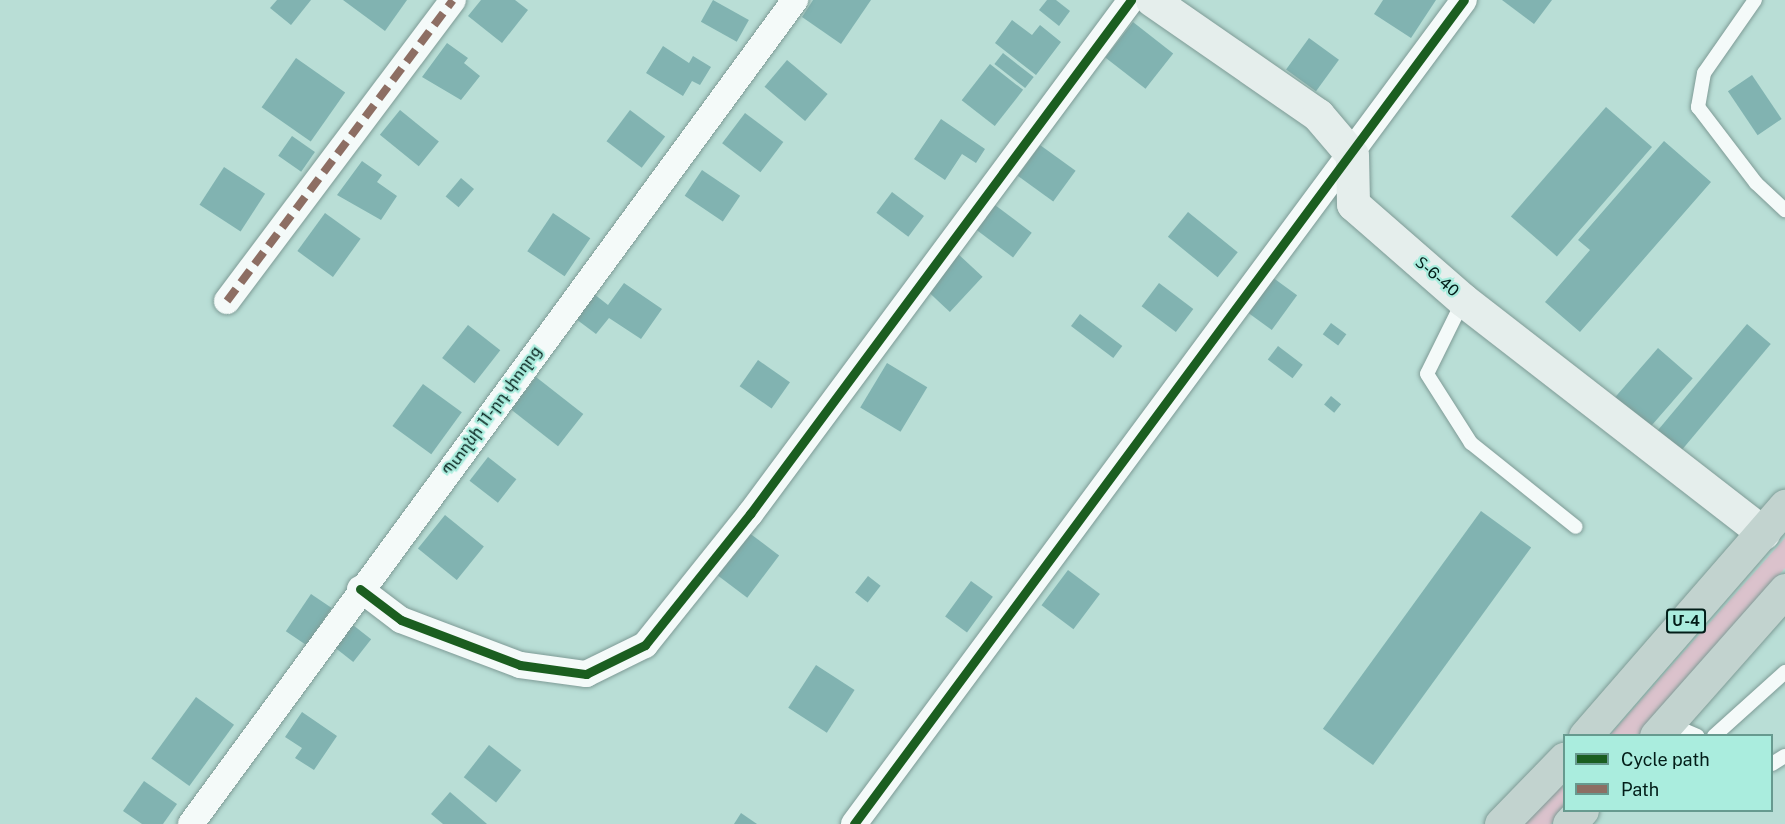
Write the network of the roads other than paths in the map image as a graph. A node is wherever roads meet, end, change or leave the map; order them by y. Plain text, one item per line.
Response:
1 (453, 0) edge
2 (795, 0) edge
3 (1131, 0) edge
4 (1152, 0) edge
5 (1464, 0) edge
6 (1755, 0) edge
7 (1352, 155) junction
8 (1785, 210) edge
9 (1463, 300) junction
10 (227, 301) dead end
11 (1785, 506) edge
12 (1576, 527) dead end
13 (1763, 533) junction
14 (360, 589) junction
15 (1785, 590) edge
16 (1785, 672) edge
17 (1661, 729) edge
18 (1586, 734) edge
19 (1691, 734) edge
20 (1715, 734) edge
21 (1563, 760) edge
22 (1580, 812) edge
23 (191, 824) edge
24 (854, 824) edge
25 (1501, 824) edge
26 (1569, 824) edge

1 - 10 street
2 - 14 street, Պտղնի 11-րդ փողոց
3 - 14 street
4 - 7 street
5 - 7 street
6 - 8 lane
7 - 9 street, Տ-6-40 / Տ-6-40
7 - 24 street
9 - 12 lane
9 - 13 street, Տ-6-40 / Տ-6-40
11 - 13 highway, Մ-4
13 - 18 highway, Մ-4
14 - 23 street, Պտղնի 11-րդ փողոց
15 - 17 highway
16 - 20 lane
17 - 19 lane
21 - 25 highway
22 - 26 highway

